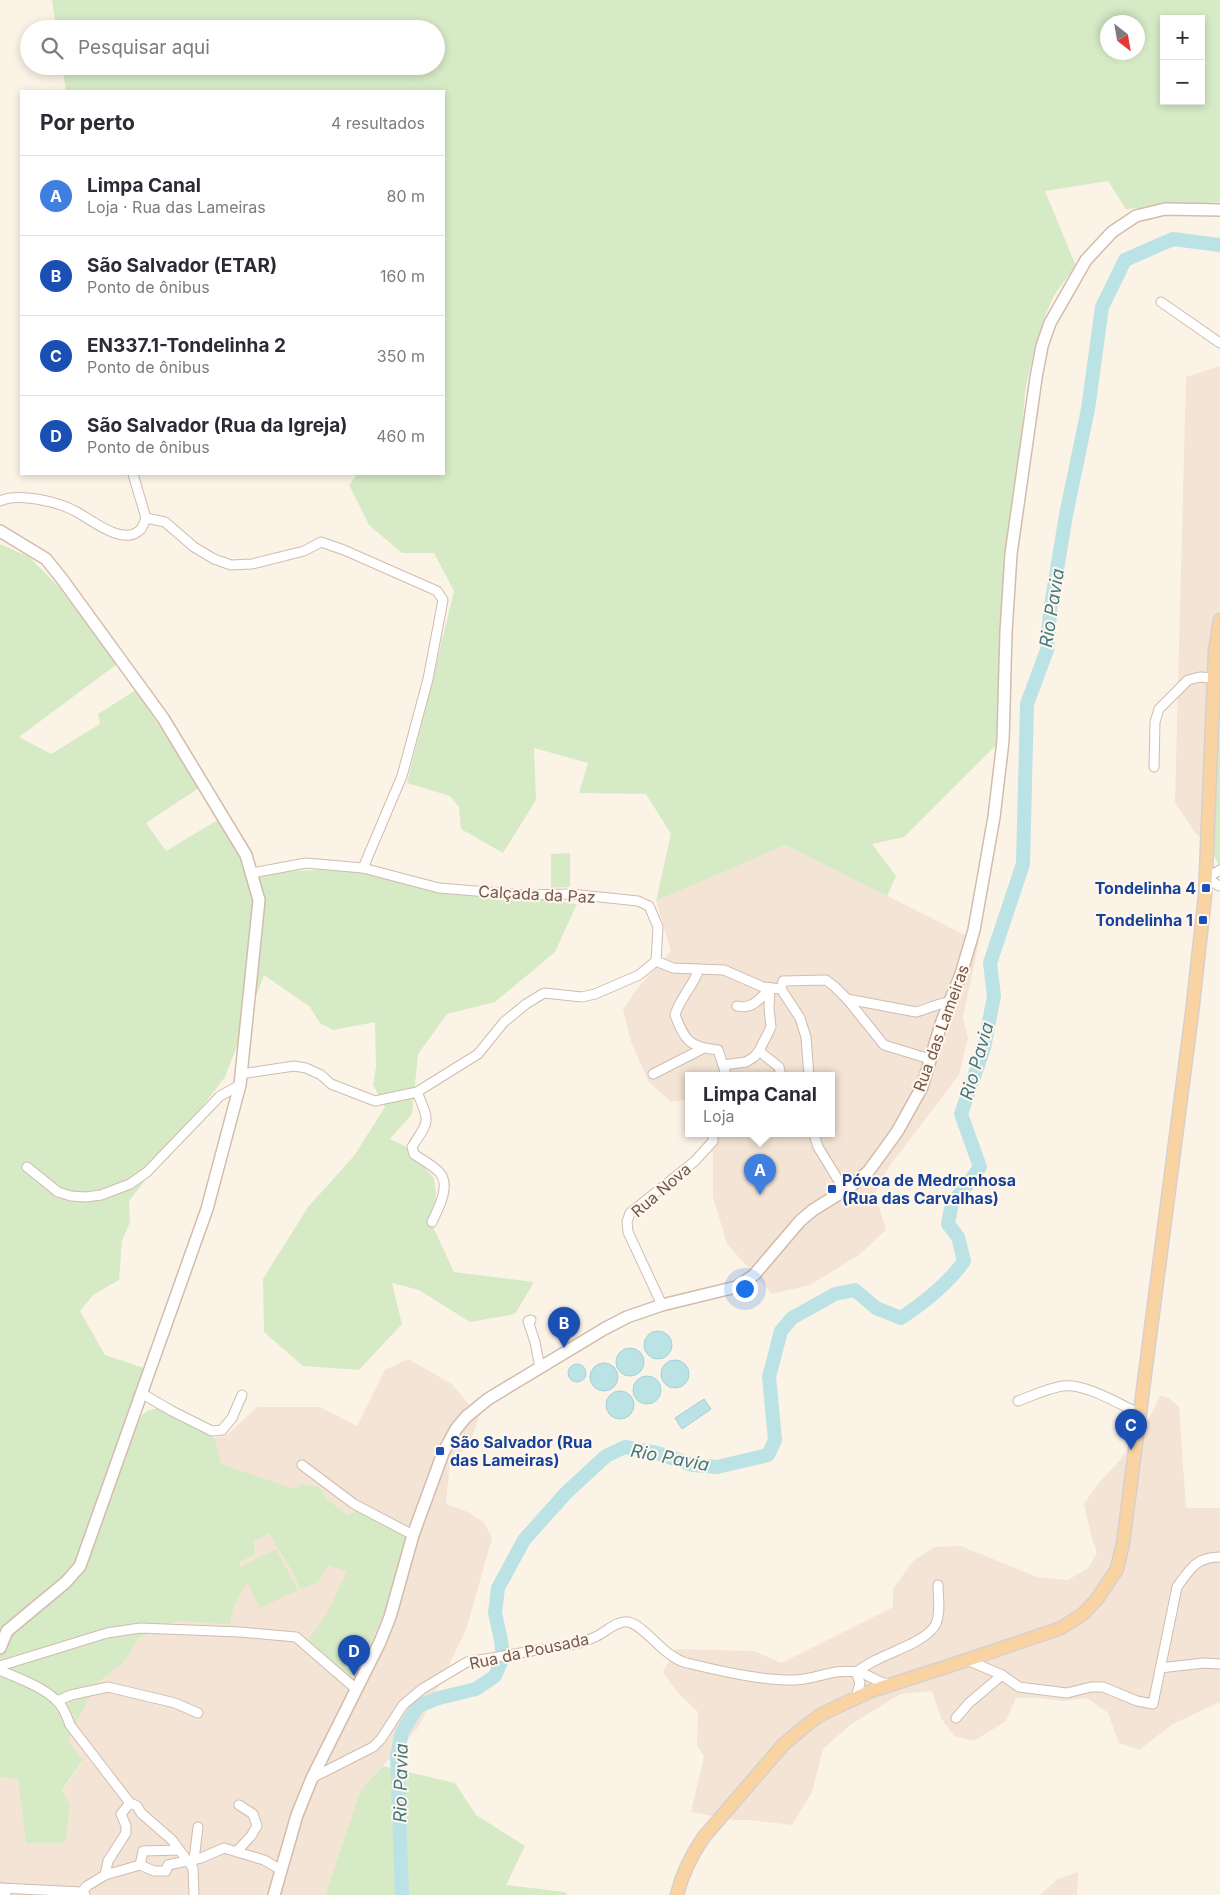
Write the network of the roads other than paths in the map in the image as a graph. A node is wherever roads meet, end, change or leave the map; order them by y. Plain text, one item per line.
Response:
1 (1220, 210) edge
2 (1161, 302) dead end
3 (1220, 343) edge
4 (134, 475) edge
5 (0, 501) edge
6 (146, 518) junction
7 (0, 531) edge
8 (1220, 620) edge
9 (1214, 678) junction
10 (1154, 767) dead end
11 (1208, 856) junction
12 (363, 868) junction
13 (1220, 870) edge
14 (252, 873) junction
15 (1207, 878) junction
16 (1220, 886) edge
17 (1205, 896) junction
18 (656, 961) junction
19 (699, 969) junction
20 (770, 988) junction
21 (781, 989) junction
22 (847, 1000) junction
23 (950, 1002) junction
24 (737, 1006) dead end
25 (702, 1049) junction
26 (759, 1051) junction
27 (930, 1058) junction
28 (723, 1065) junction
29 (725, 1072) edge
30 (780, 1072) edge
31 (808, 1072) edge
32 (653, 1074) dead end
33 (241, 1079) junction
34 (417, 1092) junction
35 (712, 1137) edge
36 (815, 1137) edge
37 (27, 1167) dead end
38 (845, 1191) junction
39 (432, 1222) dead end
40 (662, 1305) junction
41 (531, 1320) dead end
42 (540, 1368) junction
43 (141, 1393) junction
44 (242, 1395) dead end
45 (1018, 1401) dead end
46 (1141, 1414) junction
47 (302, 1465) dead end
48 (413, 1535) junction
49 (1220, 1557) edge
50 (938, 1585) dead end
51 (0, 1648) edge
52 (967, 1660) junction
53 (1220, 1664) edge
54 (0, 1666) edge
55 (1160, 1668) junction
56 (0, 1670) edge
57 (860, 1674) junction
58 (1002, 1675) junction
59 (890, 1684) junction
60 (356, 1689) junction
61 (871, 1691) junction
62 (856, 1696) junction
63 (57, 1701) junction
64 (198, 1713) dead end
65 (956, 1718) dead end
66 (323, 1759) junction
67 (340, 1764) junction
68 (312, 1778) junction
69 (130, 1803) junction
70 (240, 1805) dead end
71 (198, 1827) dead end
72 (179, 1850) junction
73 (237, 1851) junction
74 (191, 1861) junction
75 (140, 1865) junction
76 (281, 1870) junction
77 (105, 1875) junction
78 (0, 1889) edge
79 (25, 1892) edge
80 (83, 1894) edge
81 (5, 1895) edge
82 (194, 1895) edge
83 (274, 1895) edge
84 (677, 1895) edge

1 - 23 street, Rua das Lameiras
2 - 3 street
4 - 6 street
5 - 6 street
6 - 12 street
7 - 14 street
8 - 9 main road
9 - 10 street
9 - 11 main road
11 - 13 street
11 - 15 main road
12 - 14 street, Calçada da Paz
12 - 18 street, Calçada da Paz
13 - 15 street
14 - 33 street
15 - 16 street
15 - 17 main road
16 - 17 street
17 - 46 main road
18 - 19 street
18 - 34 street
19 - 20 street
19 - 25 street
20 - 21 street
20 - 24 street
20 - 26 street
21 - 22 street
21 - 31 street
22 - 23 street
22 - 27 street
23 - 27 street, Rua das Lameiras
25 - 28 street
25 - 32 street
26 - 28 street
26 - 30 street
27 - 38 street, Rua das Lameiras
28 - 29 street
33 - 34 street
33 - 37 street
33 - 43 street
34 - 39 street
35 - 40 street, Rua Nova
36 - 38 street
38 - 40 street, Rua das Lameiras
40 - 42 street, Rua das Lameiras
41 - 42 street
42 - 48 street, Rua das Lameiras
43 - 44 street
43 - 51 street
45 - 46 street
46 - 52 main road
47 - 48 street
48 - 60 street, Rua das Lameiras
49 - 55 street
50 - 57 street
52 - 58 street
52 - 59 main road
53 - 55 street
54 - 60 street
55 - 58 street
56 - 63 street
57 - 59 street
57 - 61 street
57 - 62 street
57 - 67 street, Rua da Pousada
58 - 65 street
59 - 61 main road
60 - 66 street, Rua das Lameiras
61 - 62 main road
62 - 84 main road
63 - 64 street
63 - 69 street
66 - 67 street
66 - 68 street, Rua das Lameiras
67 - 68 street, Rua da Pousada
68 - 76 street, Rua das Lameiras
69 - 72 street
69 - 77 street
70 - 73 street
71 - 74 street
72 - 74 street
72 - 75 street
73 - 74 street
73 - 76 street
74 - 75 street
74 - 82 street
75 - 77 street
76 - 83 street, Rua das Lameiras
77 - 80 street
78 - 79 street
78 - 81 street
79 - 80 street

